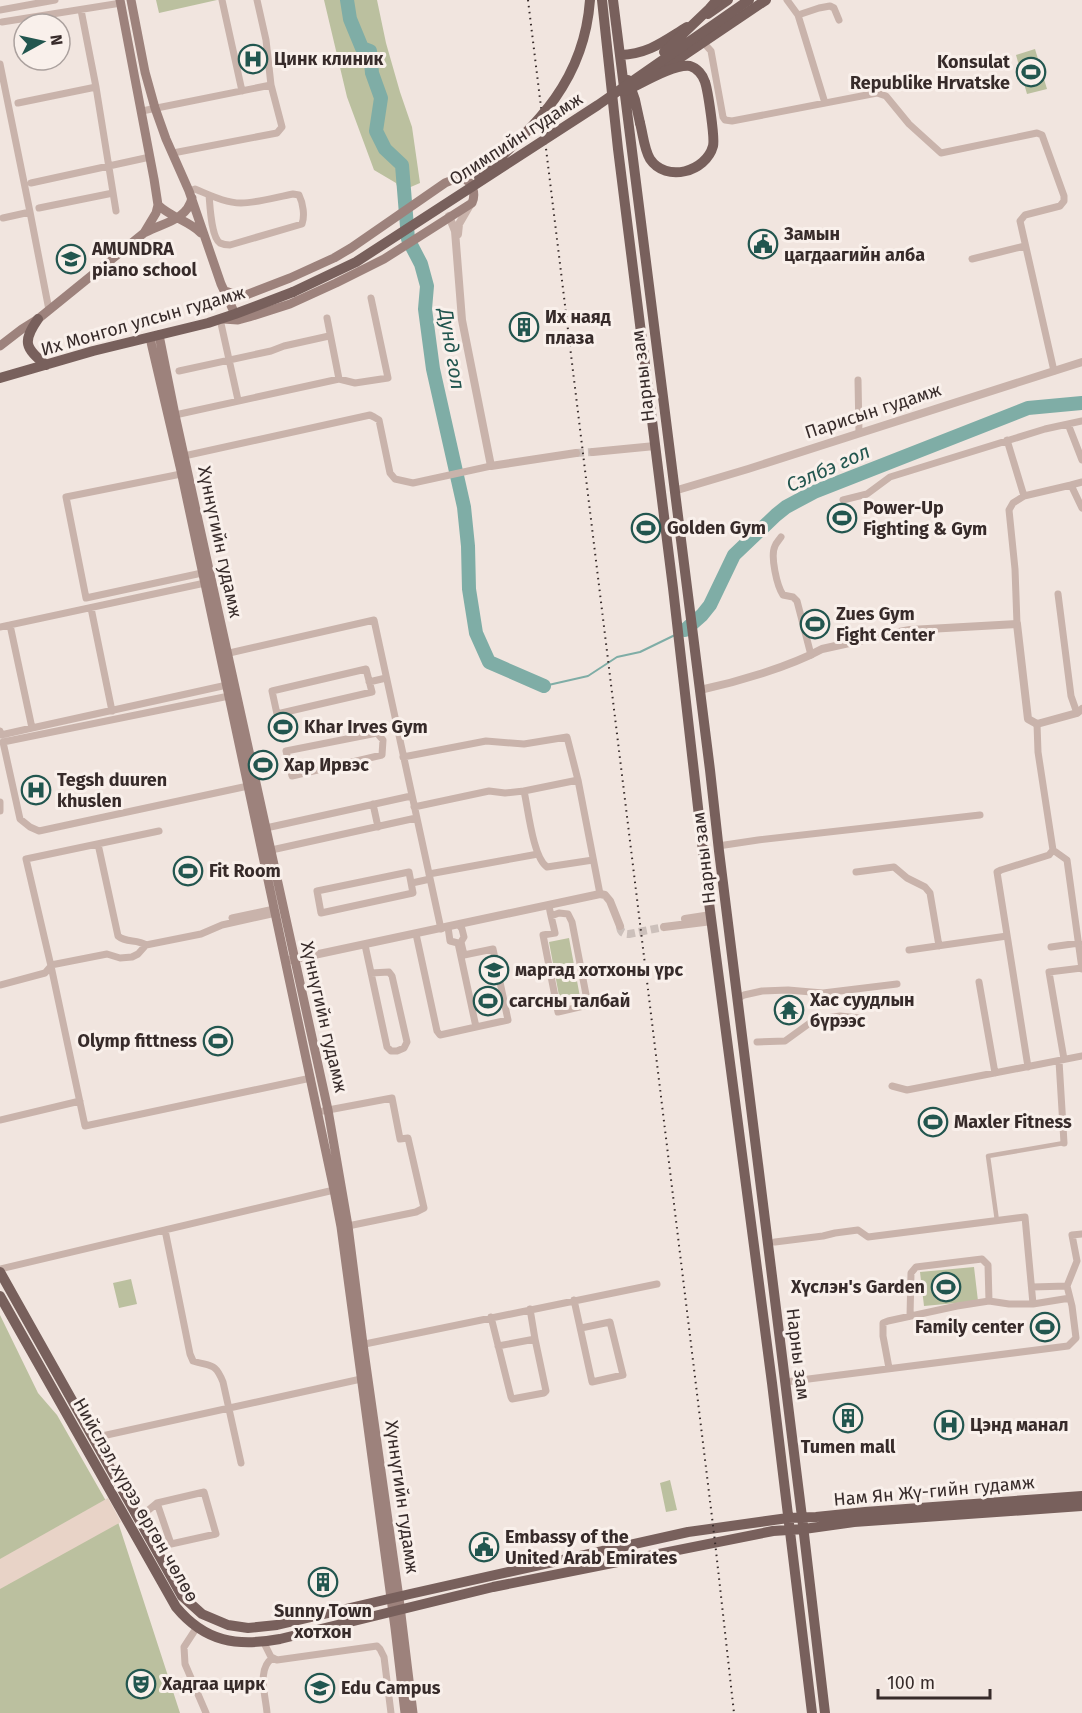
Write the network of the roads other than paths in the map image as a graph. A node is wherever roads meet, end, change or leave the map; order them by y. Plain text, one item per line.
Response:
1 (2, 0) edge
2 (55, 0) edge
3 (131, 0) edge
4 (222, 0) edge
5 (257, 0) edge
6 (590, 0) edge
7 (602, 0) edge
8 (613, 0) edge
9 (620, 0) edge
10 (724, 0) edge
11 (749, 0) edge
12 (766, 0) edge
13 (787, 0) edge
14 (121, 2) edge
15 (2, 10) edge
16 (81, 10) junction
17 (707, 15) junction
18 (798, 15) junction
19 (738, 18) junction
20 (839, 20) dead end
21 (2, 22) dead end
22 (718, 32) junction
23 (618, 42) junction
24 (703, 42) junction
25 (620, 58) junction
26 (0, 64) edge
27 (641, 74) junction
28 (271, 85) junction
29 (96, 87) junction
30 (242, 91) junction
31 (628, 93) junction
32 (18, 103) dead end
33 (825, 103) junction
34 (598, 105) junction
35 (155, 108) junction
36 (142, 111) junction
37 (631, 147) junction
38 (618, 149) junction
39 (173, 153) junction
40 (150, 157) junction
41 (108, 166) junction
42 (31, 183) dead end
43 (113, 193) junction
44 (191, 194) junction
45 (209, 195) junction
46 (456, 197) junction
47 (472, 203) junction
48 (158, 206) junction
49 (39, 208) dead end
50 (116, 211) dead end
51 (30, 212) junction
52 (3, 218) dead end
53 (177, 219) junction
54 (446, 219) junction
55 (144, 233) junction
56 (205, 237) junction
57 (456, 241) junction
58 (1025, 246) junction
59 (972, 259) dead end
60 (225, 291) junction
61 (293, 292) joint
62 (371, 298) dead end
63 (50, 310) junction
64 (235, 314) junction
65 (327, 318) dead end
66 (38, 319) junction
67 (220, 319) junction
68 (653, 321) junction
69 (639, 326) junction
70 (329, 336) junction
71 (154, 337) junction
72 (655, 338) junction
73 (641, 339) junction
74 (0, 346) edge
75 (230, 360) junction
76 (1082, 362) edge
77 (46, 365) junction
78 (179, 371) dead end
79 (1054, 371) junction
80 (0, 378) edge
81 (339, 379) junction
82 (858, 380) dead end
83 (238, 400) junction
84 (175, 415) junction
85 (1082, 421) edge
86 (1068, 424) junction
87 (859, 433) junction
88 (1006, 440) junction
89 (655, 446) junction
90 (593, 452) tunnel mouth
91 (576, 453) tunnel mouth
92 (184, 456) junction
93 (1082, 460) edge
94 (486, 467) junction
95 (181, 474) junction
96 (1082, 482) edge
97 (1071, 485) junction
98 (674, 491) junction
99 (1024, 496) junction
100 (843, 500) dead end
101 (1082, 508) edge
102 (781, 537) dead end
103 (202, 573) junction
104 (205, 583) junction
105 (1058, 594) dead end
106 (91, 608) junction
107 (10, 624) junction
108 (1017, 624) junction
109 (0, 627) edge
110 (224, 654) junction
111 (811, 655) junction
112 (386, 678) junction
113 (369, 682) junction
114 (226, 685) junction
115 (700, 690) junction
116 (229, 696) junction
117 (112, 711) junction
118 (1079, 711) edge
119 (1037, 724) junction
120 (32, 728) junction
121 (0, 731) edge
122 (398, 735) junction
123 (383, 740) junction
124 (403, 757) junction
125 (578, 780) junction
126 (248, 786) junction
127 (524, 791) junction
128 (411, 796) junction
129 (0, 802) edge
130 (373, 804) junction
131 (414, 807) junction
132 (0, 811) edge
133 (980, 815) dead end
134 (416, 818) junction
135 (378, 827) junction
136 (266, 828) junction
137 (159, 831) dead end
138 (98, 844) junction
139 (718, 848) junction
140 (1053, 850) junction
141 (266, 851) junction
142 (704, 853) junction
143 (538, 854) junction
144 (593, 860) junction
145 (856, 872) dead end
146 (430, 877) junction
147 (412, 883) junction
148 (600, 894) junction
149 (549, 904) junction
150 (275, 911) junction
151 (551, 915) junction
152 (712, 918) junction
153 (459, 925) junction
154 (664, 925) tunnel mouth
155 (620, 926) dead end
156 (445, 928) junction
157 (416, 934) junction
158 (1007, 936) junction
159 (1079, 943) junction
160 (146, 945) junction
161 (365, 945) junction
162 (939, 946) junction
163 (1051, 946) dead end
164 (909, 950) dead end
165 (290, 960) junction
166 (51, 966) junction
167 (1082, 968) edge
168 (371, 973) junction
169 (979, 982) dead end
170 (897, 984) dead end
171 (0, 985) edge
172 (737, 999) junction
173 (859, 1018) dead end
174 (476, 1028) junction
175 (757, 1042) dead end
176 (1082, 1056) edge
177 (1062, 1060) junction
178 (1028, 1067) junction
179 (995, 1073) junction
180 (311, 1077) junction
181 (892, 1086) dead end
182 (80, 1101) junction
183 (328, 1110) junction
184 (318, 1112) junction
185 (0, 1120) edge
186 (1064, 1143) joint
187 (334, 1190) junction
188 (762, 1205) junction
189 (749, 1208) junction
190 (997, 1221) junction
191 (348, 1226) junction
192 (165, 1230) junction
193 (1082, 1234) edge
194 (774, 1242) dead end
195 (1079, 1261) edge
196 (0, 1270) edge
197 (657, 1284) dead end
198 (1067, 1286) junction
199 (1032, 1287) junction
200 (0, 1296) edge
201 (1070, 1298) junction
202 (574, 1300) junction
203 (989, 1300) junction
204 (1033, 1304) junction
205 (530, 1309) junction
206 (910, 1316) junction
207 (490, 1317) junction
208 (581, 1328) junction
209 (535, 1339) junction
210 (360, 1345) junction
211 (498, 1346) junction
212 (889, 1368) junction
213 (361, 1379) junction
214 (785, 1382) junction
215 (229, 1409) junction
216 (86, 1433) junction
217 (241, 1463) dead end
218 (1082, 1496) edge
219 (157, 1503) junction
220 (1082, 1506) edge
221 (802, 1517) junction
222 (139, 1518) junction
223 (788, 1518) junction
224 (804, 1529) junction
225 (789, 1530) junction
226 (395, 1599) junction
227 (396, 1611) junction
228 (197, 1627) junction
229 (263, 1641) junction
230 (273, 1658) junction
231 (206, 1713) edge
232 (267, 1713) edge
233 (391, 1713) edge
234 (405, 1713) edge
235 (413, 1713) edge
236 (812, 1713) edge
237 (825, 1713) edge

1 - 15 street
2 - 15 street
3 - 35 main road
4 - 30 street
5 - 28 street
6 - 46 main road, bridge
7 - 38 main road, Нарны зам
8 - 23 main road, Нарны зам
9 - 23 main road
10 - 17 main road
10 - 19 main road
10 - 27 main road, bridge
11 - 27 main road, Олимпийн гудамж, bridge
12 - 19 main road
13 - 18 street
14 - 16 street
14 - 36 main road
16 - 21 street
16 - 29 street
17 - 22 main road
17 - 25 main road
18 - 20 street
18 - 33 street
19 - 22 main road
22 - 24 main road
23 - 25 main road, Нарны зам
24 - 31 main road
24 - 33 street
25 - 31 main road, Нарны зам
26 - 51 street
27 - 34 main road, Олимпийн гудамж, bridge
28 - 30 street
28 - 39 street
29 - 32 street
29 - 41 street
30 - 35 street
31 - 34 main road, bridge
31 - 37 main road, Нарны зам
33 - 58 street
34 - 46 main road, Олимпийн гудамж, bridge
35 - 36 street
35 - 39 main road
36 - 40 main road
37 - 38 main road
37 - 68 main road, Нарны зам
38 - 69 main road, Нарны зам
39 - 44 main road
40 - 41 street
40 - 48 main road
41 - 42 street
41 - 43 street
43 - 49 street
43 - 50 street
44 - 45 street
44 - 53 main road
44 - 56 main road
45 - 45 street
46 - 61 main road, Олимпийн гудамж, bridge
47 - 54 main road
47 - 57 street
47 - 60 main road
48 - 53 main road
48 - 55 main road
51 - 52 street
51 - 63 street
53 - 55 main road
53 - 56 main road
54 - 57 street
54 - 67 main road
55 - 63 main road, Их Монгол улсын гудамж
56 - 60 main road
57 - 94 street
58 - 59 street
58 - 79 street
60 - 64 main road
61 - 64 main road, Их Монгол улсын гудамж
62 - 81 street
63 - 66 main road, Их Монгол улсын гудамж
64 - 67 main road, Их Монгол улсын гудамж
65 - 70 street
66 - 74 main road, Их Монгол улсын гудамж
66 - 77 main road
67 - 71 main road, Их Монгол улсын гудамж
67 - 75 street
68 - 69 main road
68 - 72 main road, Нарны зам
69 - 73 main road, Нарны зам
70 - 75 street
70 - 81 street
71 - 77 main road, Их Монгол улсын гудамж
71 - 84 main road, Хүннүгийн гудамж
71 - 95 main road, Хүннүгийн гудамж
72 - 73 main road
72 - 98 main road, Нарны зам
73 - 89 main road, Нарны зам
75 - 78 street
75 - 83 street
76 - 79 street, Парисын гудамж
77 - 80 main road, Их Монгол улсын гудамж
79 - 87 street, Парисын гудамж
81 - 83 street
82 - 87 street
83 - 84 street
84 - 92 main road, Хүннүгийн гудамж
85 - 86 street
86 - 88 street
86 - 93 street
87 - 98 street, Парисын гудамж
88 - 99 street
88 - 100 street
89 - 90 street
89 - 142 main road, Нарны зам
91 - 94 street
92 - 94 street
92 - 110 main road, Хүннүгийн гудамж
95 - 103 main road, Хүннүгийн гудамж
95 - 103 street
96 - 97 street
97 - 99 street
97 - 101 street
98 - 115 main road, Нарны зам
99 - 108 street
102 - 111 street
103 - 104 main road, Хүннүгийн гудамж
104 - 106 street
104 - 110 main road, Хүннүгийн гудамж
105 - 118 street
106 - 107 street
106 - 117 street
107 - 109 street
107 - 120 street
108 - 111 street
108 - 119 street
110 - 112 street
110 - 114 main road, Хүннүгийн гудамж
110 - 136 main road, Хүннүгийн гудамж
111 - 115 street
112 - 113 street
112 - 122 street
113 - 113 street
114 - 116 main road, Хүннүгийн гудамж
114 - 117 street
115 - 139 main road, Нарны зам
116 - 126 main road, Хүннүгийн гудамж
116 - 126 street
117 - 120 street
118 - 119 street
119 - 140 street
120 - 121 street
122 - 123 street
122 - 124 street
123 - 123 street
124 - 125 street
124 - 128 street
125 - 127 street
125 - 144 street
126 - 141 main road, Хүннүгийн гудамж
127 - 131 street
127 - 143 street
128 - 130 street
128 - 131 street
129 - 132 street
130 - 135 street
130 - 136 street
131 - 134 street
133 - 139 street
134 - 135 street
134 - 146 street
135 - 141 street
136 - 141 main road, Хүннүгийн гудамж
137 - 138 street
138 - 160 street
138 - 166 street
139 - 142 main road
139 - 172 main road, Нарны зам
140 - 158 street
140 - 159 street
141 - 150 main road, Хүннүгийн гудамж
141 - 165 main road, Хүннүгийн гудамж
142 - 152 main road, Нарны зам
143 - 144 street
143 - 146 street
144 - 148 street
145 - 162 street
146 - 147 street
146 - 156 street
147 - 147 street
148 - 149 street
148 - 155 street
149 - 151 street
149 - 153 street
150 - 160 street
150 - 165 main road, Хүннүгийн гудамж
151 - 151 street
152 - 154 street
152 - 189 main road, Нарны зам
153 - 156 street
153 - 174 street
156 - 157 street
156 - 174 street
157 - 161 street
157 - 174 street
158 - 162 street
158 - 178 street
159 - 163 street
159 - 167 street
160 - 166 street
161 - 165 street
161 - 168 street
162 - 164 street
165 - 180 main road, Хүннүгийн гудамж
165 - 183 main road, Хүннүгийн гудамж
166 - 171 street
166 - 182 street
167 - 177 street
168 - 168 street
169 - 179 street
170 - 172 street
172 - 188 main road, Нарны зам
173 - 175 street
176 - 177 street
177 - 178 street
177 - 186 street
178 - 179 street
179 - 181 street
180 - 182 street
180 - 184 main road, Хүннүгийн гудамж
182 - 185 street
183 - 184 street
183 - 191 main road, Хүннүгийн гудамж
183 - 191 street
184 - 187 main road, Хүннүгийн гудамж
186 - 190 street
187 - 192 street
187 - 210 main road, Хүннүгийн гудамж
188 - 189 main road
188 - 214 main road, Нарны зам
189 - 223 main road, Нарны зам
190 - 194 street
190 - 199 street
191 - 210 main road, Хүннүгийн гудамж
192 - 196 street
192 - 215 street
193 - 195 street
195 - 198 street
196 - 216 main road, Нийслэл хүрээ өргөн чөлөө
197 - 202 street
198 - 199 street
198 - 201 street
199 - 204 street
200 - 216 main road, Нийслэл хүрээ өргөн чөлөө
201 - 204 street
201 - 212 street
202 - 205 street
202 - 208 street
203 - 204 street
203 - 206 street
203 - 206 street
205 - 207 street
205 - 209 street
206 - 212 street
207 - 210 street
207 - 211 street
208 - 208 street
209 - 211 street
209 - 211 street
210 - 213 main road, Хүннүгийн гудамж
210 - 226 main road, Хүннүгийн гудамж
212 - 214 street
213 - 215 street
213 - 226 main road, Хүннүгийн гудамж
214 - 221 main road, Нарны зам
215 - 216 street
215 - 217 street
216 - 222 main road, Нийслэл хүрээ өргөн чөлөө
216 - 228 main road, Нийслэл хүрээ өргөн чөлөө
218 - 221 main road, Нам Ян Жү-гийн гудамж
219 - 219 street
219 - 222 street
220 - 224 main road, Нам Ян Жү-гийн гудамж
221 - 223 main road, Нам Ян Жү-гийн гудамж
221 - 224 main road, Нарны зам
222 - 226 main road, Нийслэл хүрээ өргөн чөлөө
223 - 225 main road, Нарны зам
223 - 226 main road, Нийслэл хүрээ өргөн чөлөө
224 - 225 main road, Нам Ян Жү-гийн гудамж
224 - 237 main road, Нарны зам
225 - 227 main road, Нийслэл хүрээ өргөн чөлөө
225 - 236 main road, Нарны зам
226 - 227 main road, Хүннүгийн гудамж
227 - 229 main road, Нийслэл хүрээ өргөн чөлөө
227 - 234 main road, Хүннүгийн гудамж
227 - 235 main road, Хүннүгийн гудамж
228 - 229 main road, Нийслэл хүрээ өргөн чөлөө
228 - 231 street
229 - 230 street
230 - 232 street
230 - 233 street

